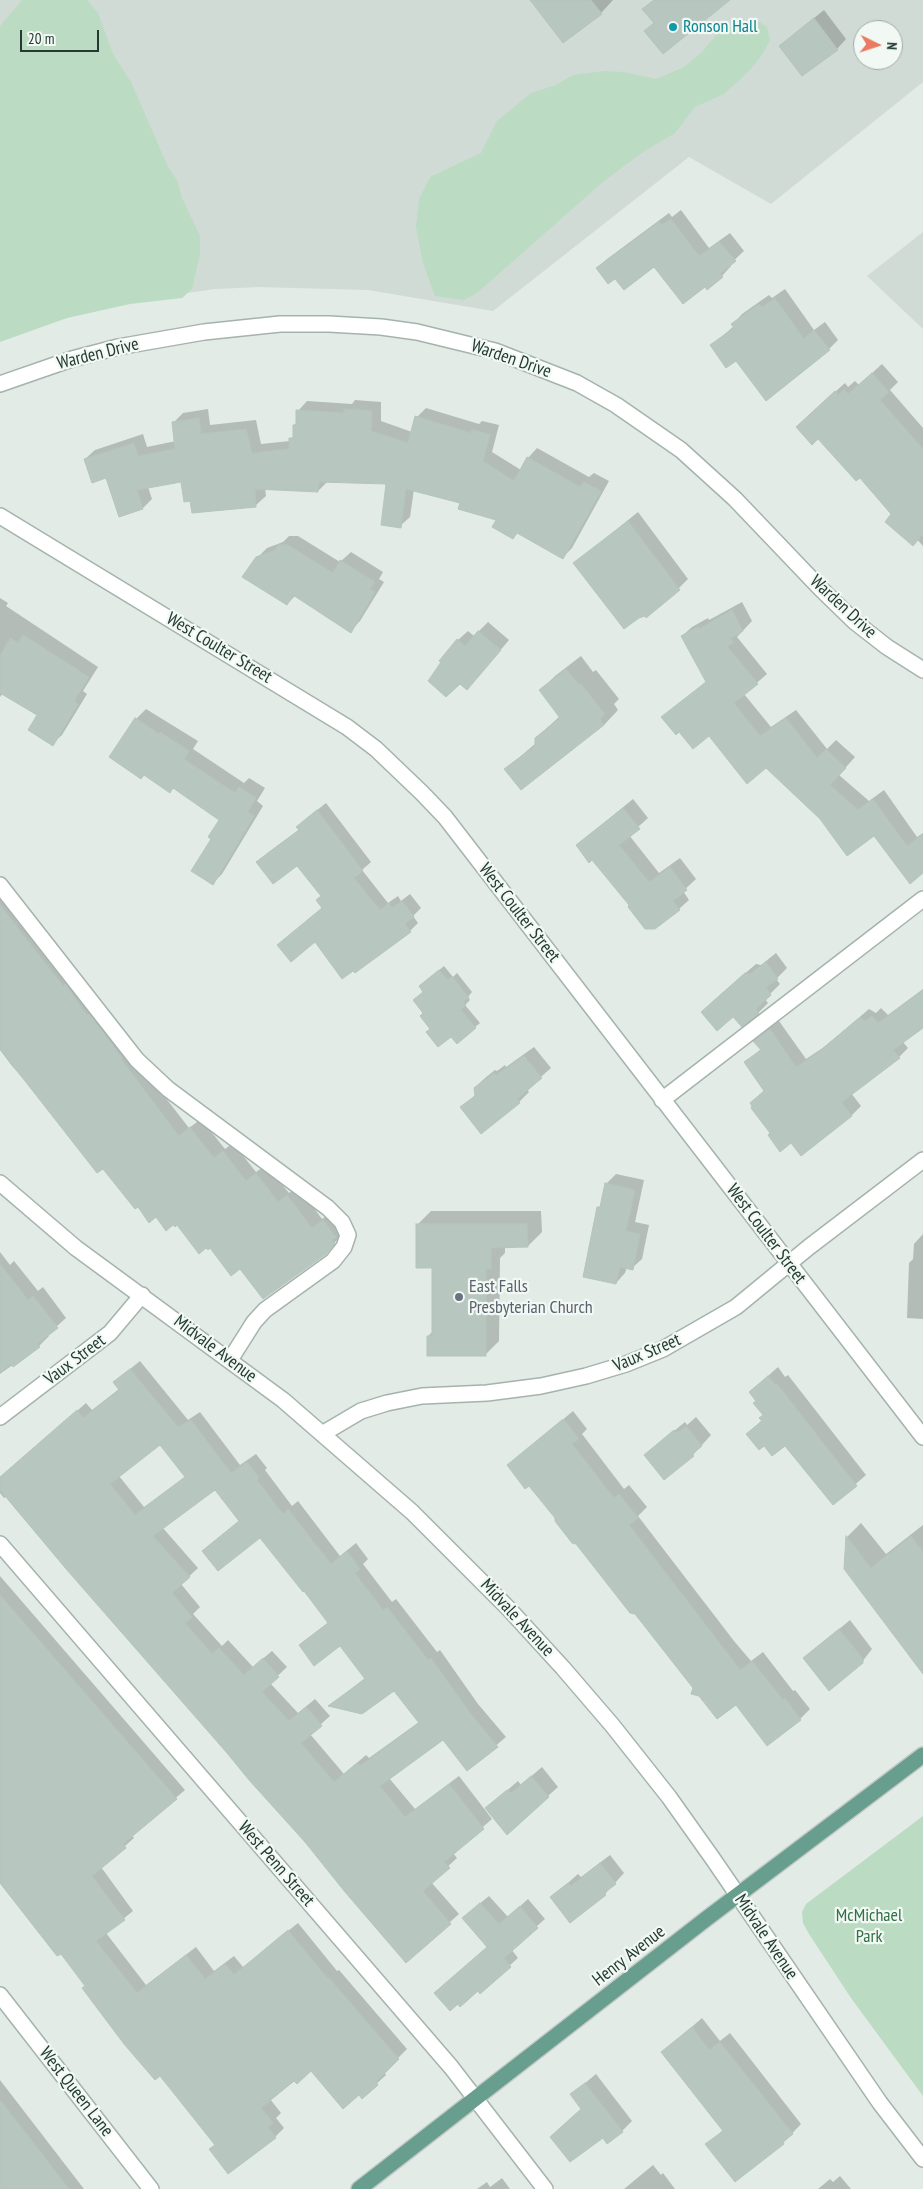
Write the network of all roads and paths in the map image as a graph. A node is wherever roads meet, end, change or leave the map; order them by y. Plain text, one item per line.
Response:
1 (0, 384) edge
2 (0, 516) edge
3 (923, 670) edge
4 (0, 885) edge
5 (923, 899) edge
6 (662, 1100) junction
7 (923, 1160) edge
8 (0, 1183) edge
9 (789, 1264) junction
10 (142, 1295) junction
11 (230, 1360) junction
12 (0, 1417) edge
13 (322, 1434) junction
14 (923, 1437) edge
15 (0, 1544) edge
16 (923, 1754) edge
17 (738, 1896) junction
18 (0, 1995) edge
19 (476, 2099) junction
20 (923, 2159) edge
21 (151, 2189) edge
22 (359, 2189) edge
23 (545, 2189) edge

1 - 3 street, Warden Drive
2 - 6 street, West Coulter Street
4 - 11 street
5 - 6 street
6 - 9 street, West Coulter Street
7 - 9 street, Vaux Street
8 - 10 street, Midvale Avenue
9 - 13 street, Vaux Street
9 - 14 street, West Coulter Street
10 - 11 street, Midvale Avenue
10 - 12 street, Vaux Street
11 - 13 street, Midvale Avenue
13 - 17 street, Midvale Avenue
15 - 19 street, West Penn Street
16 - 17 main road, Henry Avenue
17 - 19 main road, Henry Avenue
17 - 20 street, Midvale Avenue
18 - 21 street, West Queen Lane
19 - 22 main road, Henry Avenue
19 - 23 street, West Penn Street

